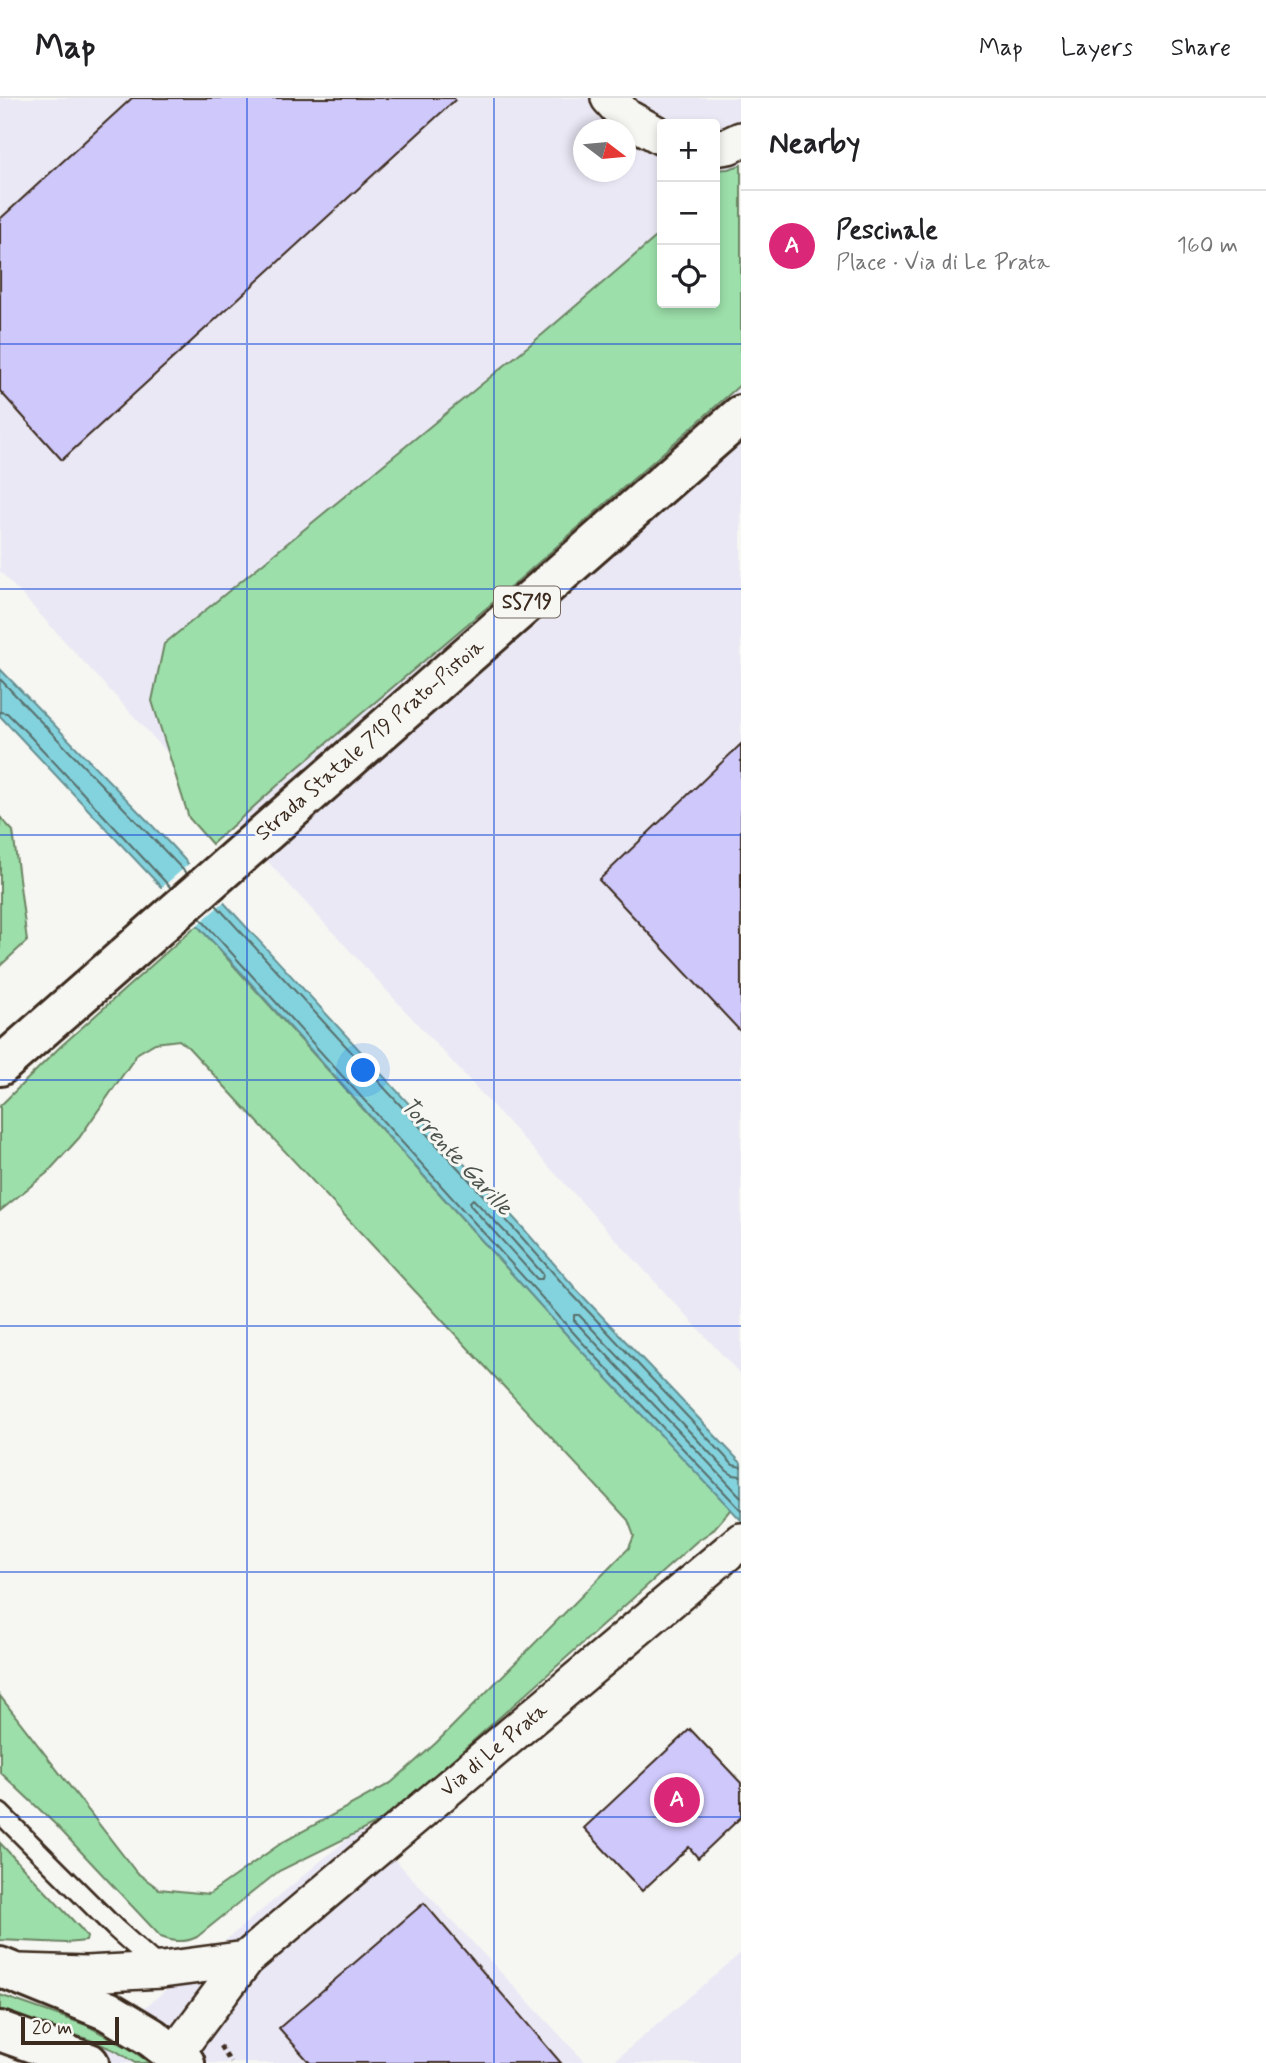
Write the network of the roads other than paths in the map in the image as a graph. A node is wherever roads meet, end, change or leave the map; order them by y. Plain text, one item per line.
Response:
1 (608, 98) edge
2 (657, 133) edge
3 (741, 141) edge
4 (720, 147) edge
5 (741, 415) edge
6 (0, 1066) edge
7 (741, 1541) edge
8 (0, 1813) edge
9 (246, 1959) junction
10 (5, 1969) edge
11 (162, 1969) junction
12 (0, 2031) edge
13 (179, 2059) edge
14 (89, 2063) edge

1 - 2 street
3 - 4 street
5 - 6 main road, Strada Statale 719 Prato-Pistoia / SS719
7 - 9 street, Via di Le Prata
8 - 11 lane
9 - 11 street
9 - 13 street, Via di Le Prata
10 - 11 street
10 - 13 main road
12 - 14 main road

